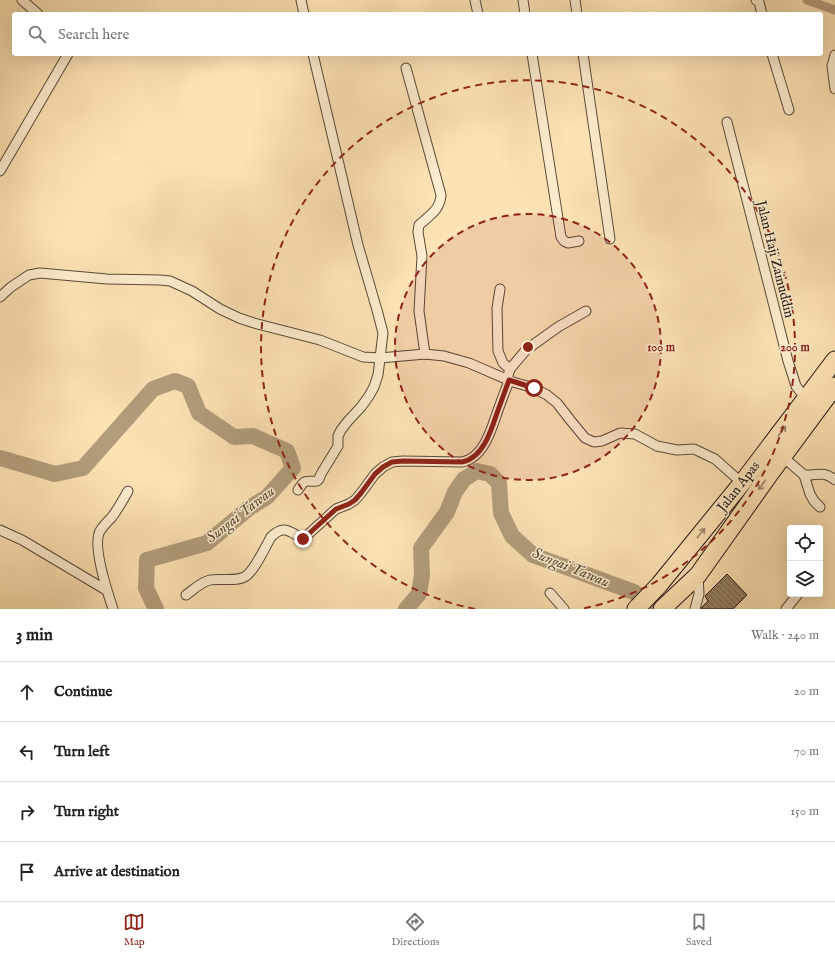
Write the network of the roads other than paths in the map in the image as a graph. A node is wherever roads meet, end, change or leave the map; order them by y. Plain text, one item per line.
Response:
1 (22, 0) edge
2 (300, 0) edge
3 (475, 0) edge
4 (523, 0) edge
5 (575, 0) edge
6 (756, 0) edge
7 (36, 12) edge
8 (303, 12) edge
9 (478, 12) edge
10 (525, 12) edge
11 (578, 12) edge
12 (762, 12) edge
13 (835, 55) edge
14 (67, 56) edge
15 (313, 56) edge
16 (532, 56) edge
17 (583, 56) edge
18 (773, 56) edge
19 (406, 68) dead end
20 (835, 89) edge
21 (789, 110) dead end
22 (727, 122) dead end
23 (0, 171) edge
24 (610, 239) dead end
25 (580, 241) dead end
26 (500, 289) dead end
27 (0, 297) edge
28 (586, 311) dead end
29 (426, 354) junction
30 (380, 358) junction
31 (835, 360) edge
32 (510, 369) junction
33 (508, 380) junction
34 (835, 386) edge
35 (806, 399) junction
36 (783, 457) junction
37 (804, 475) junction
38 (835, 480) edge
39 (742, 483) junction
40 (298, 490) dead end
41 (128, 491) dead end
42 (820, 507) dead end
43 (735, 524) junction
44 (0, 530) edge
45 (688, 548) junction
46 (698, 575) junction
47 (106, 590) junction
48 (550, 593) dead end
49 (186, 595) dead end
50 (796, 597) edge
51 (113, 609) edge
52 (564, 609) edge
53 (636, 609) edge
54 (662, 609) edge
55 (695, 609) edge
56 (786, 609) edge

1 - 7 street
2 - 8 street
3 - 9 street
4 - 10 street
5 - 11 street
6 - 12 street
13 - 20 street
14 - 23 street
15 - 30 street
16 - 25 street
17 - 24 street
18 - 21 street
19 - 29 street
22 - 35 street, Jalan Haji Zainuddin
26 - 32 street
27 - 30 street
28 - 32 street
29 - 30 street
29 - 33 street
30 - 40 street
31 - 35 highway, Jalan Apas
32 - 33 street
33 - 39 street
33 - 49 street
34 - 36 highway, Jalan Apas
39 -> 35 highway, Jalan Apas
36 - 37 street
36 -> 43 highway, Jalan Apas
37 - 38 street
37 - 42 street
45 -> 39 highway, Jalan Apas
41 - 47 street
43 - 45 highway
43 - 46 highway, Jalan Apas
44 - 47 street
45 - 53 highway, Jalan Apas
46 - 54 highway, Jalan Apas
46 - 55 street
47 - 51 street
48 - 52 street
50 - 56 street

